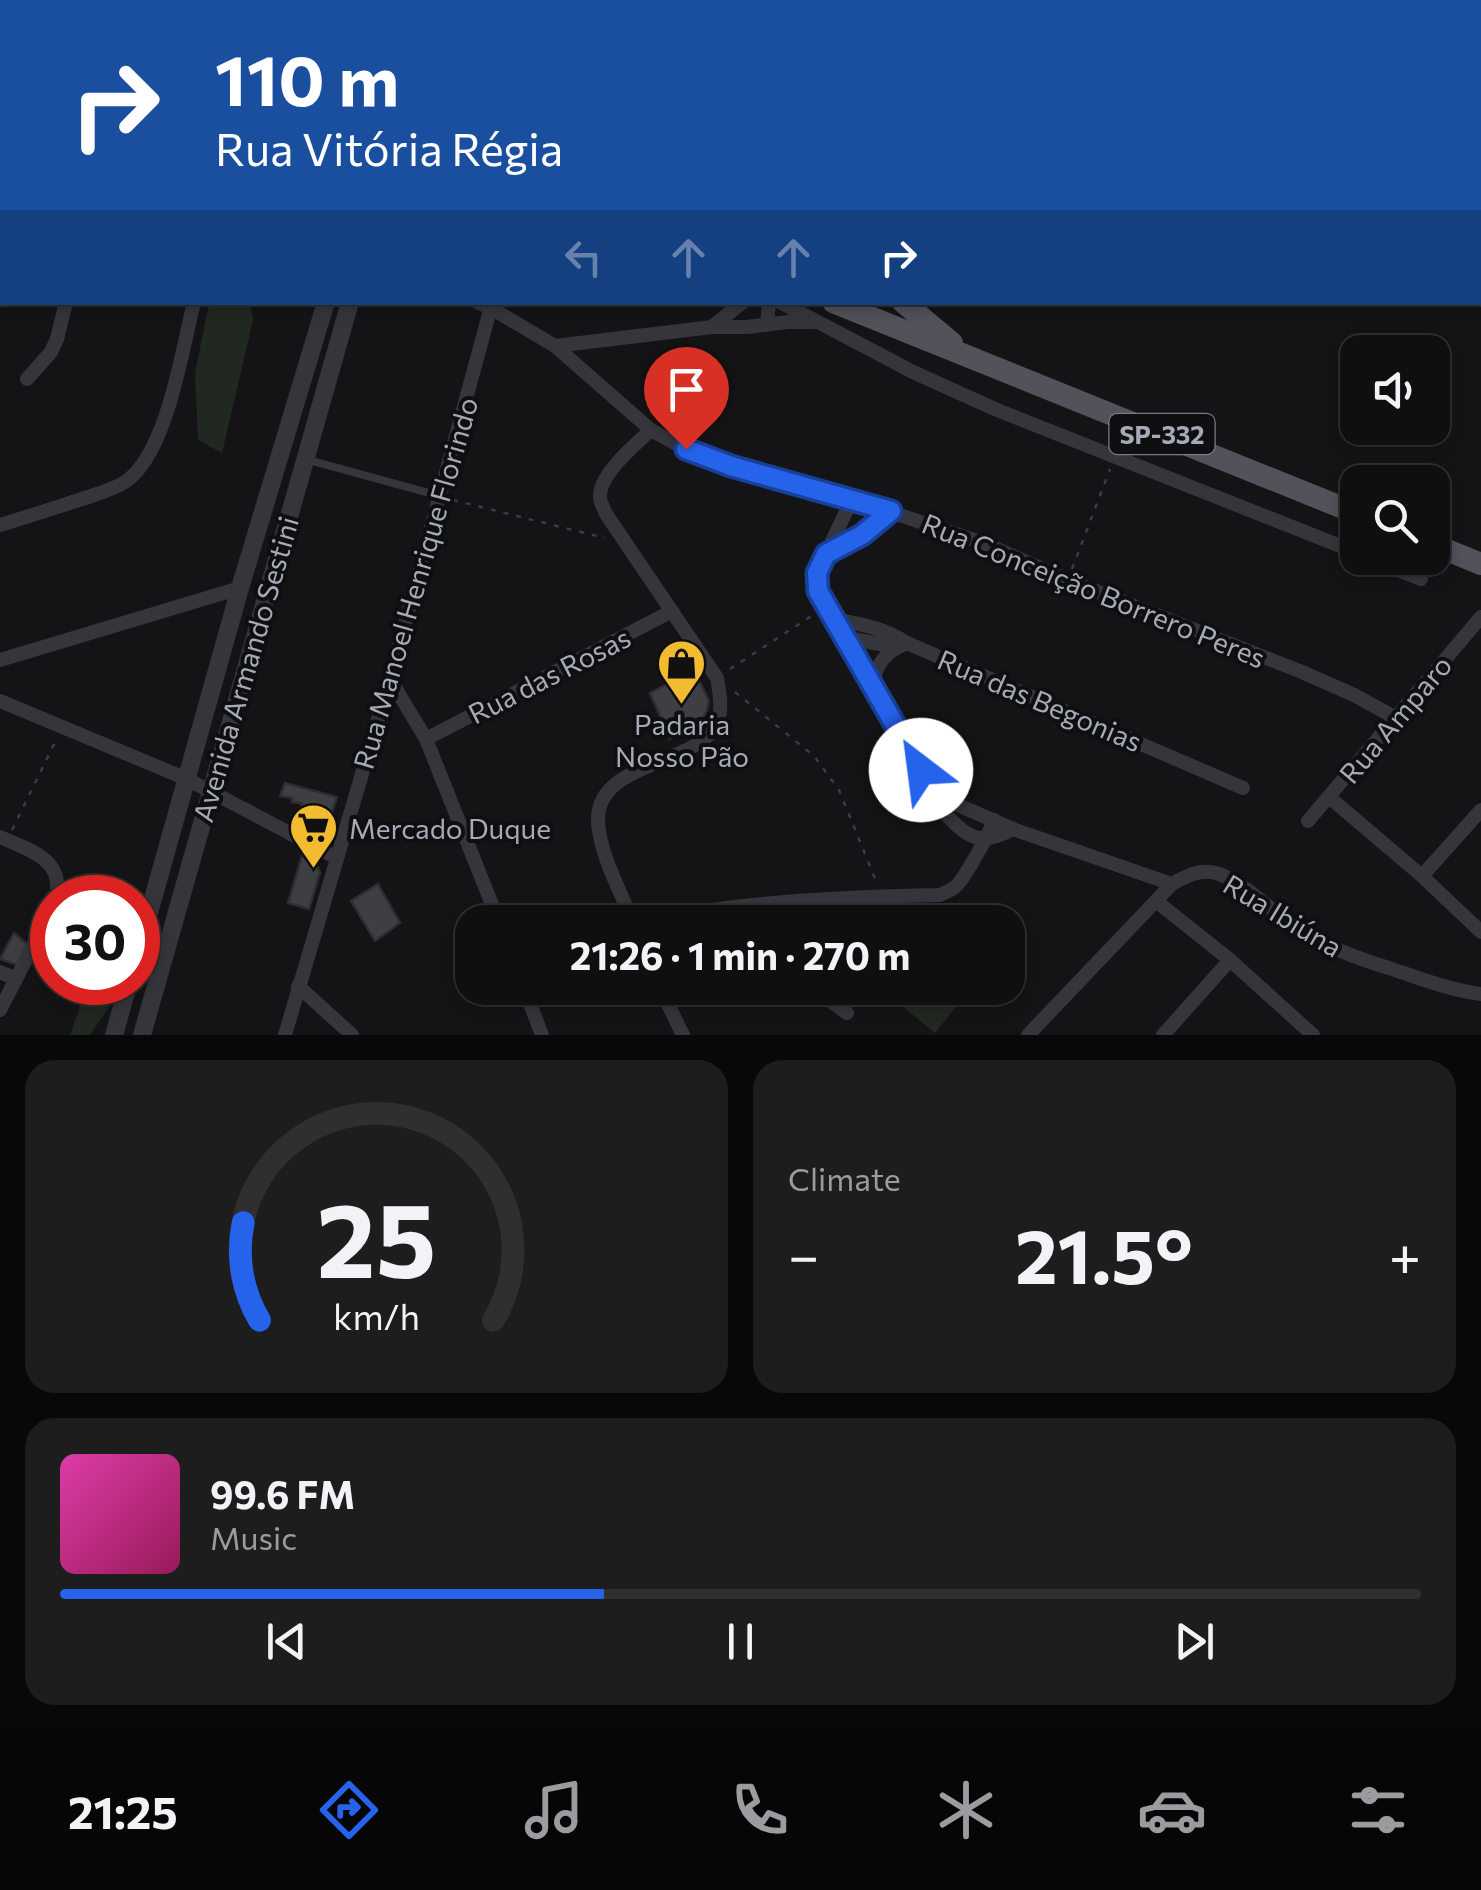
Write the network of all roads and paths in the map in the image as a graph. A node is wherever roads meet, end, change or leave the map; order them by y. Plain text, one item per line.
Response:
1 (65, 305) edge
2 (193, 305) edge
3 (325, 305) edge
4 (349, 305) edge
5 (487, 305) edge
6 (489, 305) edge
7 (739, 305) edge
8 (743, 305) edge
9 (769, 305) edge
10 (786, 305) edge
11 (840, 305) edge
12 (907, 305) edge
13 (818, 322) junction
14 (767, 325) junction
15 (712, 326) junction
16 (747, 327) junction
17 (555, 346) junction
18 (966, 355) junction
19 (27, 379) dead end
20 (651, 430) junction
21 (1114, 458) junction
22 (305, 459) junction
23 (440, 496) junction
24 (852, 499) junction
25 (1340, 507) edge
26 (891, 511) junction
27 (0, 526) edge
28 (626, 544) junction
29 (1340, 546) edge
30 (1450, 551) edge
31 (826, 554) junction
32 (1481, 564) edge
33 (1412, 575) edge
34 (1420, 578) dead end
35 (1068, 580) junction
36 (240, 588) junction
37 (672, 612) junction
38 (830, 612) junction
39 (1481, 618) edge
40 (846, 638) junction
41 (902, 645) junction
42 (0, 660) edge
43 (717, 678) junction
44 (390, 680) junction
45 (873, 688) junction
46 (0, 701) edge
47 (1396, 718) junction
48 (62, 727) junction
49 (426, 739) junction
50 (187, 779) junction
51 (1243, 788) dead end
52 (211, 790) junction
53 (935, 795) junction
54 (1329, 797) junction
55 (968, 810) junction
56 (1481, 810) edge
57 (994, 820) junction
58 (1308, 821) dead end
59 (959, 827) junction
60 (1013, 829) junction
61 (4, 839) edge
62 (984, 840) junction
63 (338, 858) junction
64 (971, 861) junction
65 (57, 875) edge
66 (160, 875) edge
67 (1422, 876) junction
68 (1172, 884) junction
69 (882, 896) junction
70 (1156, 901) junction
71 (761, 903) joint
72 (491, 905) edge
73 (628, 905) edge
74 (744, 905) edge
75 (1481, 932) edge
76 (30, 951) edge
77 (1230, 960) junction
78 (0, 972) edge
79 (16, 978) junction
80 (298, 986) junction
81 (1481, 994) edge
82 (122, 1005) edge
83 (531, 1005) edge
84 (668, 1005) edge
85 (838, 1005) edge
86 (854, 1005) edge
87 (0, 1010) edge
88 (848, 1012) joint
89 (114, 1035) edge
90 (142, 1035) edge
91 (285, 1035) edge
92 (352, 1035) edge
93 (542, 1035) edge
94 (683, 1035) edge
95 (1028, 1035) edge
96 (1164, 1035) edge
97 (1313, 1035) edge

1 - 19 street
2 - 27 street
3 - 36 street, Avenida Armando Sestini
4 - 22 street, Avenida Armando Sestini
5 - 23 street, Rua Manoel Henrique Florindo
6 - 17 street, Rua Conceição Borrero Peres
7 - 15 street
8 - 16 street
9 - 14 street
10 - 13 street
11 - 18 main road, SP-332
12 - 18 main road, SP-332
13 - 14 street
13 - 21 street
14 - 16 street
15 - 16 street
15 - 17 street
17 - 20 street, Rua Conceição Borrero Peres
18 - 25 main road, SP-332
20 - 24 street, Rua Conceição Borrero Peres
20 - 28 street
21 - 29 street
21 - 35 path
22 - 23 lane
22 - 52 street, Avenida Armando Sestini
23 - 28 path
23 - 44 street, Rua Manoel Henrique Florindo
24 - 26 street, Rua Conceição Borrero Peres
24 - 31 street
26 - 31 street
26 - 35 street, Rua Conceição Borrero Peres
28 - 37 street
30 - 32 main road
31 - 38 street
33 - 34 street
35 - 47 street, Rua Conceição Borrero Peres
36 - 42 street
36 - 50 street, Avenida Armando Sestini
37 - 43 street
37 - 49 street, Rua das Rosas
38 - 40 street
38 - 41 street, Rua das Begonias
38 - 43 path
39 - 47 street, Rua Amparo
40 - 41 street, Rua das Begonias
40 - 45 street
41 - 45 street
41 - 51 street, Rua das Begonias
43 - 69 path
43 - 73 street
44 - 49 street
44 - 63 street, Rua Manoel Henrique Florindo
45 - 53 street
46 - 48 street
47 - 54 street, Rua Amparo
48 - 50 street
48 - 61 path
49 - 72 street
50 - 52 street
50 - 66 street, Avenida Armando Sestini
52 - 63 street
52 - 90 street, Avenida Armando Sestini
53 - 55 street
53 - 59 street
54 - 58 street, Rua Amparo
54 - 67 street
55 - 57 street
55 - 59 street
56 - 67 street
57 - 60 street
57 - 62 street
59 - 62 street
59 - 64 street
60 - 62 street
60 - 68 street
61 - 65 street
62 - 64 street
63 - 80 street, Rua Manoel Henrique Florindo
64 - 69 street
67 - 75 street
68 - 70 street
68 - 81 street, Rua Ibiúna
69 - 71 street
70 - 77 street
70 - 95 street
71 - 74 street
76 - 79 street
77 - 96 street
77 - 97 street
78 - 79 street
79 - 87 street
80 - 91 street, Rua Manoel Henrique Florindo
80 - 92 street
82 - 89 street
83 - 93 street
84 - 94 street
85 - 88 street
86 - 88 path

